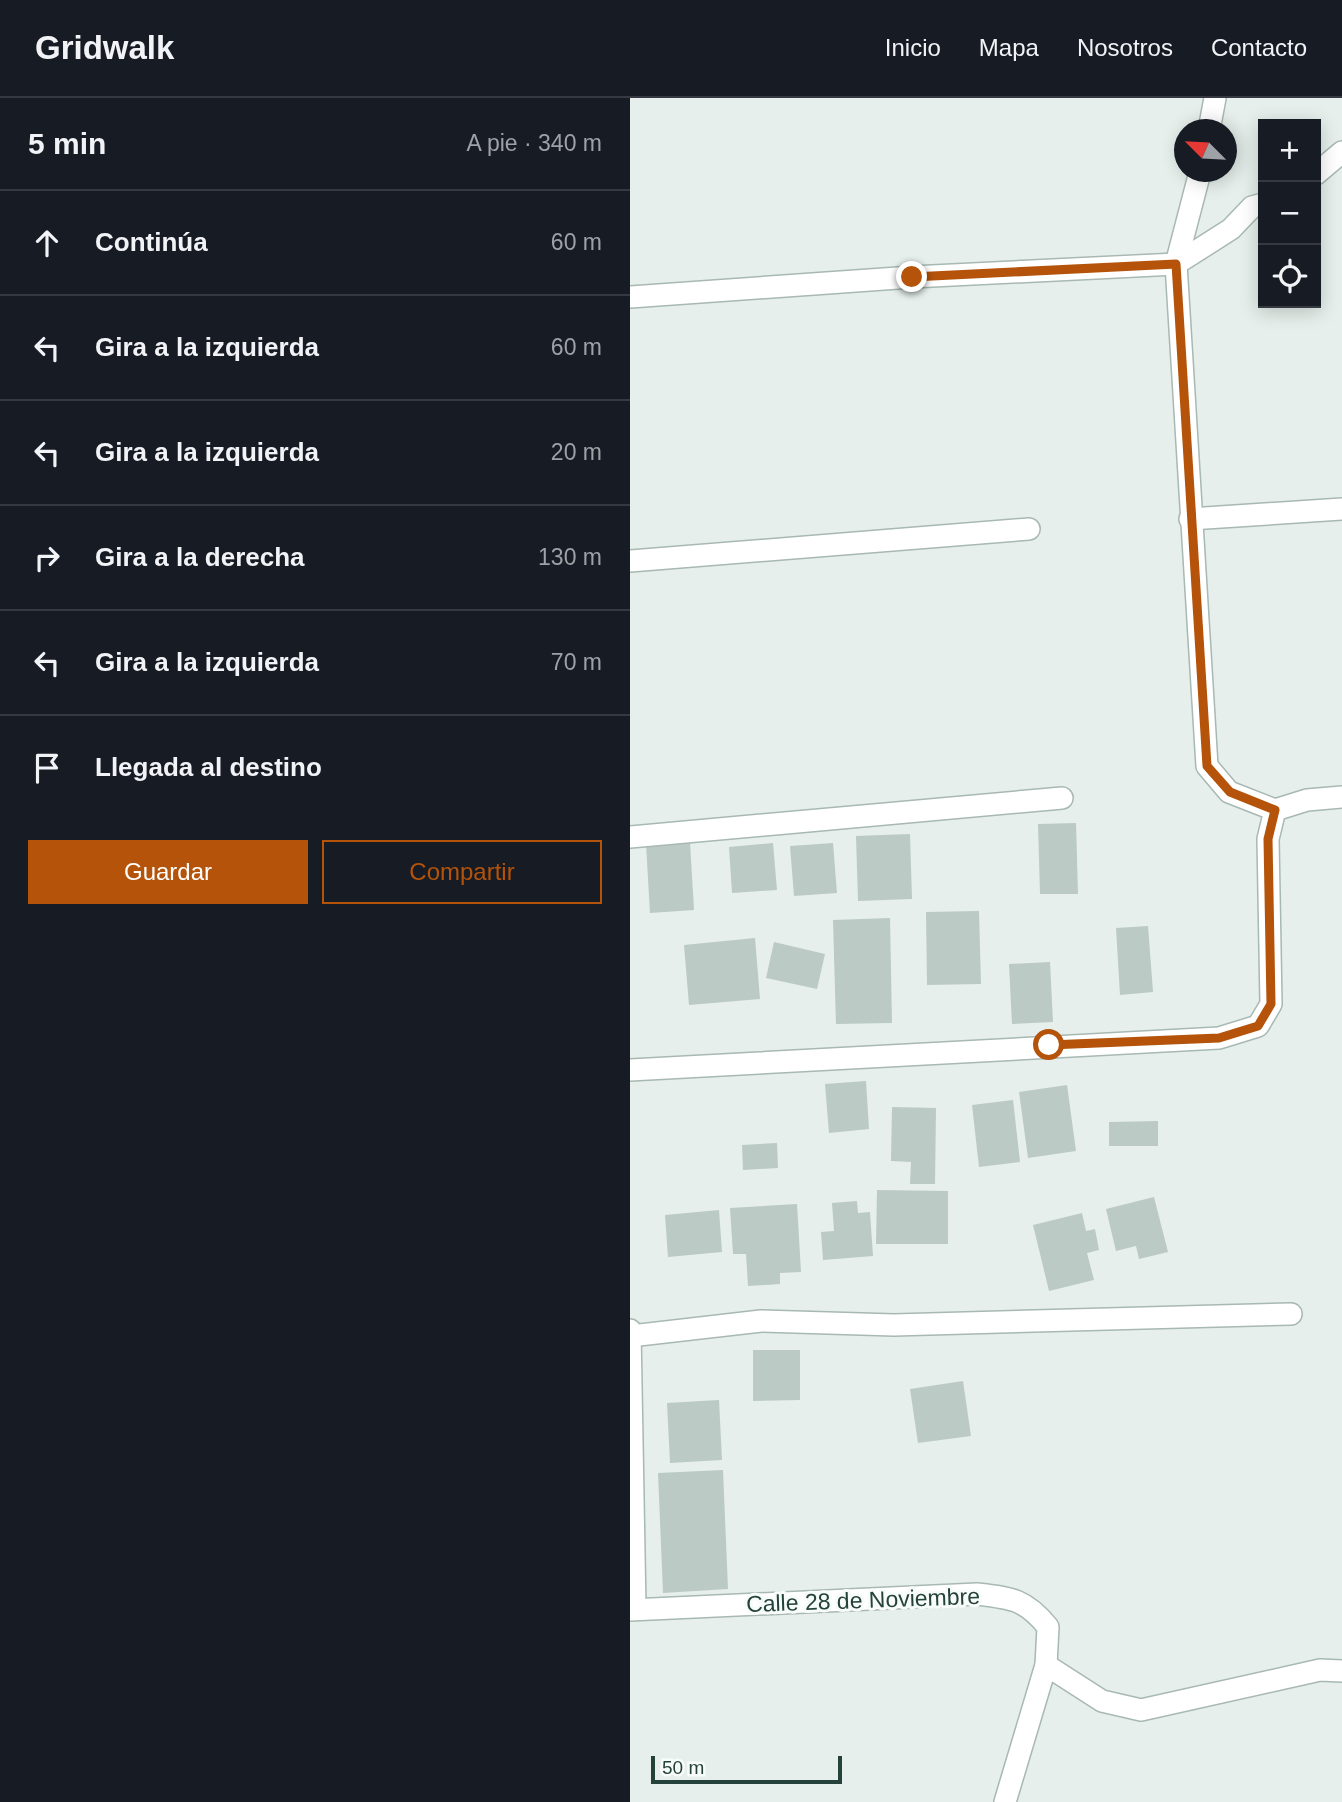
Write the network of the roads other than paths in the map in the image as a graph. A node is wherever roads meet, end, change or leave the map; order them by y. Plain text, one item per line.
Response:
1 (1215, 98) edge
2 (1211, 119) edge
3 (1342, 152) edge
4 (1321, 170) edge
5 (1197, 182) edge
6 (1258, 205) edge
7 (1176, 264) junction
8 (630, 297) edge
9 (1342, 509) edge
10 (1190, 519) junction
11 (1029, 529) dead end
12 (630, 561) edge
13 (1342, 797) edge
14 (1062, 798) dead end
15 (1275, 810) junction
16 (630, 837) edge
17 (630, 1070) edge
18 (1291, 1314) dead end
19 (630, 1330) edge
20 (630, 1336) edge
21 (632, 1610) edge
22 (1046, 1665) junction
23 (1342, 1671) edge
24 (1005, 1802) edge

1 - 2 street
3 - 4 street
5 - 7 street
6 - 7 street
7 - 8 street
7 - 10 street
9 - 10 street
10 - 15 street
11 - 12 street
13 - 15 street
14 - 16 street
15 - 17 street
18 - 20 street
19 - 20 street
20 - 21 street
21 - 22 street, Calle 28 de Noviembre
22 - 23 street
22 - 24 street

